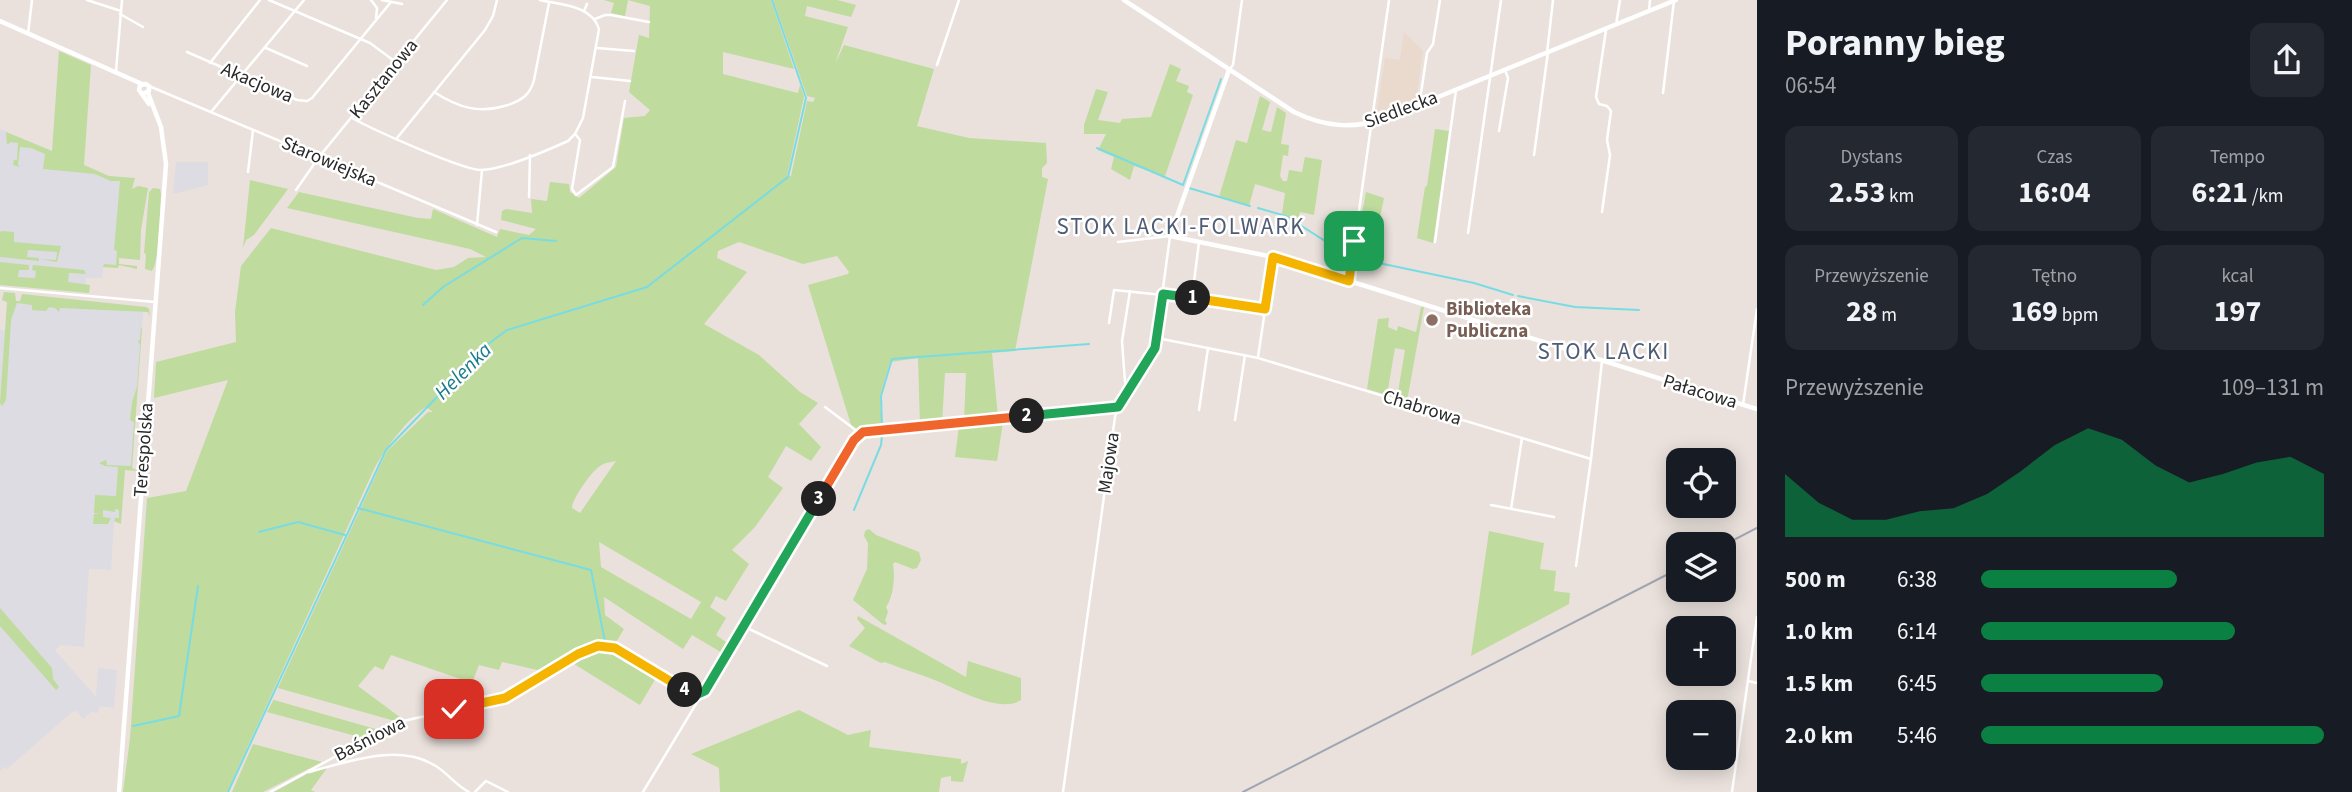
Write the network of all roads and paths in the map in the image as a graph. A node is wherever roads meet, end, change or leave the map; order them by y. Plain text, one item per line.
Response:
1 (32, 0) edge
2 (87, 0) edge
3 (121, 0) edge
4 (260, 0) edge
5 (269, 0) edge
6 (303, 0) edge
7 (371, 0) edge
8 (382, 0) edge
9 (447, 0) edge
10 (496, 0) edge
11 (540, 0) edge
12 (572, 0) edge
13 (959, 0) edge
14 (1124, 0) edge
15 (1242, 0) edge
16 (1390, 0) edge
17 (1440, 0) edge
18 (1501, 0) edge
19 (1553, 0) edge
20 (1620, 0) edge
21 (1650, 0) edge
22 (1675, 0) edge
23 (391, 2) junction
24 (550, 2) junction
25 (402, 4) dead end
26 (587, 4) dead end
27 (570, 7) junction
28 (295, 11) junction
29 (584, 11) junction
30 (1649, 11) junction
31 (120, 13) junction
32 (595, 19) junction
33 (376, 21) junction
34 (0, 22) edge
35 (649, 22) dead end
36 (1616, 24) junction
37 (143, 27) dead end
38 (1606, 29) junction
39 (27, 33) junction
40 (360, 39) junction
41 (265, 47) junction
42 (597, 48) junction
43 (634, 51) dead end
44 (187, 52) dead end
45 (1547, 53) junction
46 (211, 63) junction
47 (397, 63) junction
48 (937, 65) dead end
49 (307, 66) dead end
50 (1229, 70) junction
51 (1505, 70) junction
52 (116, 71) junction
53 (241, 76) junction
54 (1491, 76) junction
55 (591, 77) junction
56 (631, 81) dead end
57 (140, 86) junction
58 (1456, 90) junction
59 (147, 91) junction
60 (434, 92) junction
61 (1663, 93) dead end
62 (625, 101) dead end
63 (1422, 104) junction
64 (211, 112) junction
65 (352, 118) junction
66 (1371, 123) junction
67 (253, 130) junction
68 (1499, 131) dead end
69 (575, 134) junction
70 (397, 138) junction
71 (530, 155) junction
72 (1534, 155) dead end
73 (318, 157) junction
74 (482, 170) junction
75 (248, 172) dead end
76 (296, 190) dead end
77 (529, 197) dead end
78 (1602, 212) dead end
79 (477, 225) junction
80 (496, 232) dead end
81 (1468, 233) dead end
82 (1170, 236) junction
83 (1199, 241) junction
84 (1118, 242) dead end
85 (1434, 242) dead end
86 (1273, 257) junction
87 (1349, 281) junction
88 (0, 288) edge
89 (1129, 291) junction
90 (1163, 295) junction
91 (1192, 298) junction
92 (155, 302) junction
93 (1265, 309) junction
94 (1757, 309) edge
95 (1109, 323) dead end
96 (1157, 338) junction
97 (1208, 348) junction
98 (1245, 355) junction
99 (1258, 358) junction
100 (1602, 361) junction
101 (1131, 388) junction
102 (1743, 405) junction
103 (825, 407) dead end
104 (1118, 407) junction
105 (1757, 409) edge
106 (1199, 410) dead end
107 (1235, 420) dead end
108 (861, 434) junction
109 (1522, 438) junction
110 (1591, 459) junction
111 (1491, 505) dead end
112 (1511, 509) junction
113 (1554, 517) dead end
114 (1576, 566) dead end
115 (1757, 617) edge
116 (743, 626) junction
117 (828, 666) dead end
118 (1748, 681) junction
119 (1757, 683) edge
120 (701, 695) junction
121 (306, 773) junction
122 (119, 792) edge
123 (270, 792) edge
124 (469, 792) edge
125 (475, 792) edge
126 (508, 792) edge
127 (643, 792) edge
128 (1063, 792) edge
129 (1732, 792) edge

1 - 39 street
2 - 31 street
3 - 31 street
4 - 46 street
5 - 28 street
6 - 28 street
7 - 33 street
8 - 23 street
9 - 47 street, Kasztanowa
10 - 60 street
11 - 24 street
12 - 27 street
13 - 48 street
14 - 50 street, Siedlecka
15 - 50 street
16 - 66 street
17 - 63 street
18 - 54 street
19 - 45 street
20 - 36 street
21 - 30 street
22 - 30 street, Siedlecka
22 - 61 street
23 - 25 street
23 - 33 street, Akacjowa
24 - 27 street
24 - 60 street
26 - 29 street
27 - 29 street
28 - 40 street
28 - 41 street
29 - 32 street
30 - 36 street, Siedlecka
31 - 37 street
31 - 52 street
32 - 35 street
32 - 42 street
33 - 40 street, Akacjowa
34 - 39 street
36 - 38 street, Siedlecka
38 - 45 street, Siedlecka
38 - 78 street
39 - 52 street
40 - 47 street
40 - 53 street, Akacjowa
41 - 49 street
41 - 53 street
42 - 43 street
42 - 55 street
44 - 46 street, Akacjowa
45 - 51 street, Siedlecka
45 - 72 street
46 - 53 street, Akacjowa
47 - 65 street, Kasztanowa
50 - 66 street, Siedlecka
50 - 82 street, Majowa
51 - 54 street, Siedlecka
51 - 68 street
52 - 57 street
53 - 64 street
54 - 58 street, Siedlecka
54 - 81 street
55 - 56 street
55 - 69 street
57 - 59 street, Terespolska
57 - 59 street
58 - 63 street, Siedlecka
58 - 85 street
59 - 64 street, Starowiejska
59 - 92 street, Terespolska
60 - 70 street
62 - 69 street
63 - 66 street, Siedlecka
64 - 67 street, Starowiejska
65 - 70 street
65 - 73 street, Kasztanowa
66 - 87 street
67 - 73 street, Starowiejska
67 - 75 street
69 - 71 street
70 - 74 street
71 - 74 street
71 - 77 street
73 - 76 street, Kasztanowa
73 - 79 street, Starowiejska
74 - 79 street
79 - 80 street, Starowiejska
82 - 83 street, Pałacowa
82 - 84 street, Pałacowa
82 - 90 street, Majowa
83 - 86 street, Pałacowa
83 - 91 street
86 - 87 street, Pałacowa
86 - 93 street
87 - 100 street, Pałacowa
88 - 92 street
89 - 90 street
89 - 95 street
89 - 101 street
90 - 91 street
90 - 96 street, Majowa
91 - 93 street
92 - 122 street, Terespolska
93 - 99 street
94 - 102 street
96 - 97 street, Chabrowa
96 - 101 street, Majowa
97 - 98 street, Chabrowa
97 - 106 street
98 - 99 street, Chabrowa
98 - 107 street
99 - 109 street, Chabrowa
100 - 102 street, Pałacowa
100 - 110 street
101 - 104 street, Majowa
102 - 105 street, Pałacowa
103 - 108 street
104 - 108 street
104 - 128 street, Majowa
108 - 116 street
109 - 110 street, Chabrowa
109 - 112 street
110 - 114 street
111 - 112 street
112 - 113 street
115 - 118 street
116 - 117 street
116 - 120 street
118 - 119 street
118 - 129 street
120 - 121 street, Baśniowa
120 - 127 street
121 - 123 street, Baśniowa
121 - 124 street
125 - 126 street

